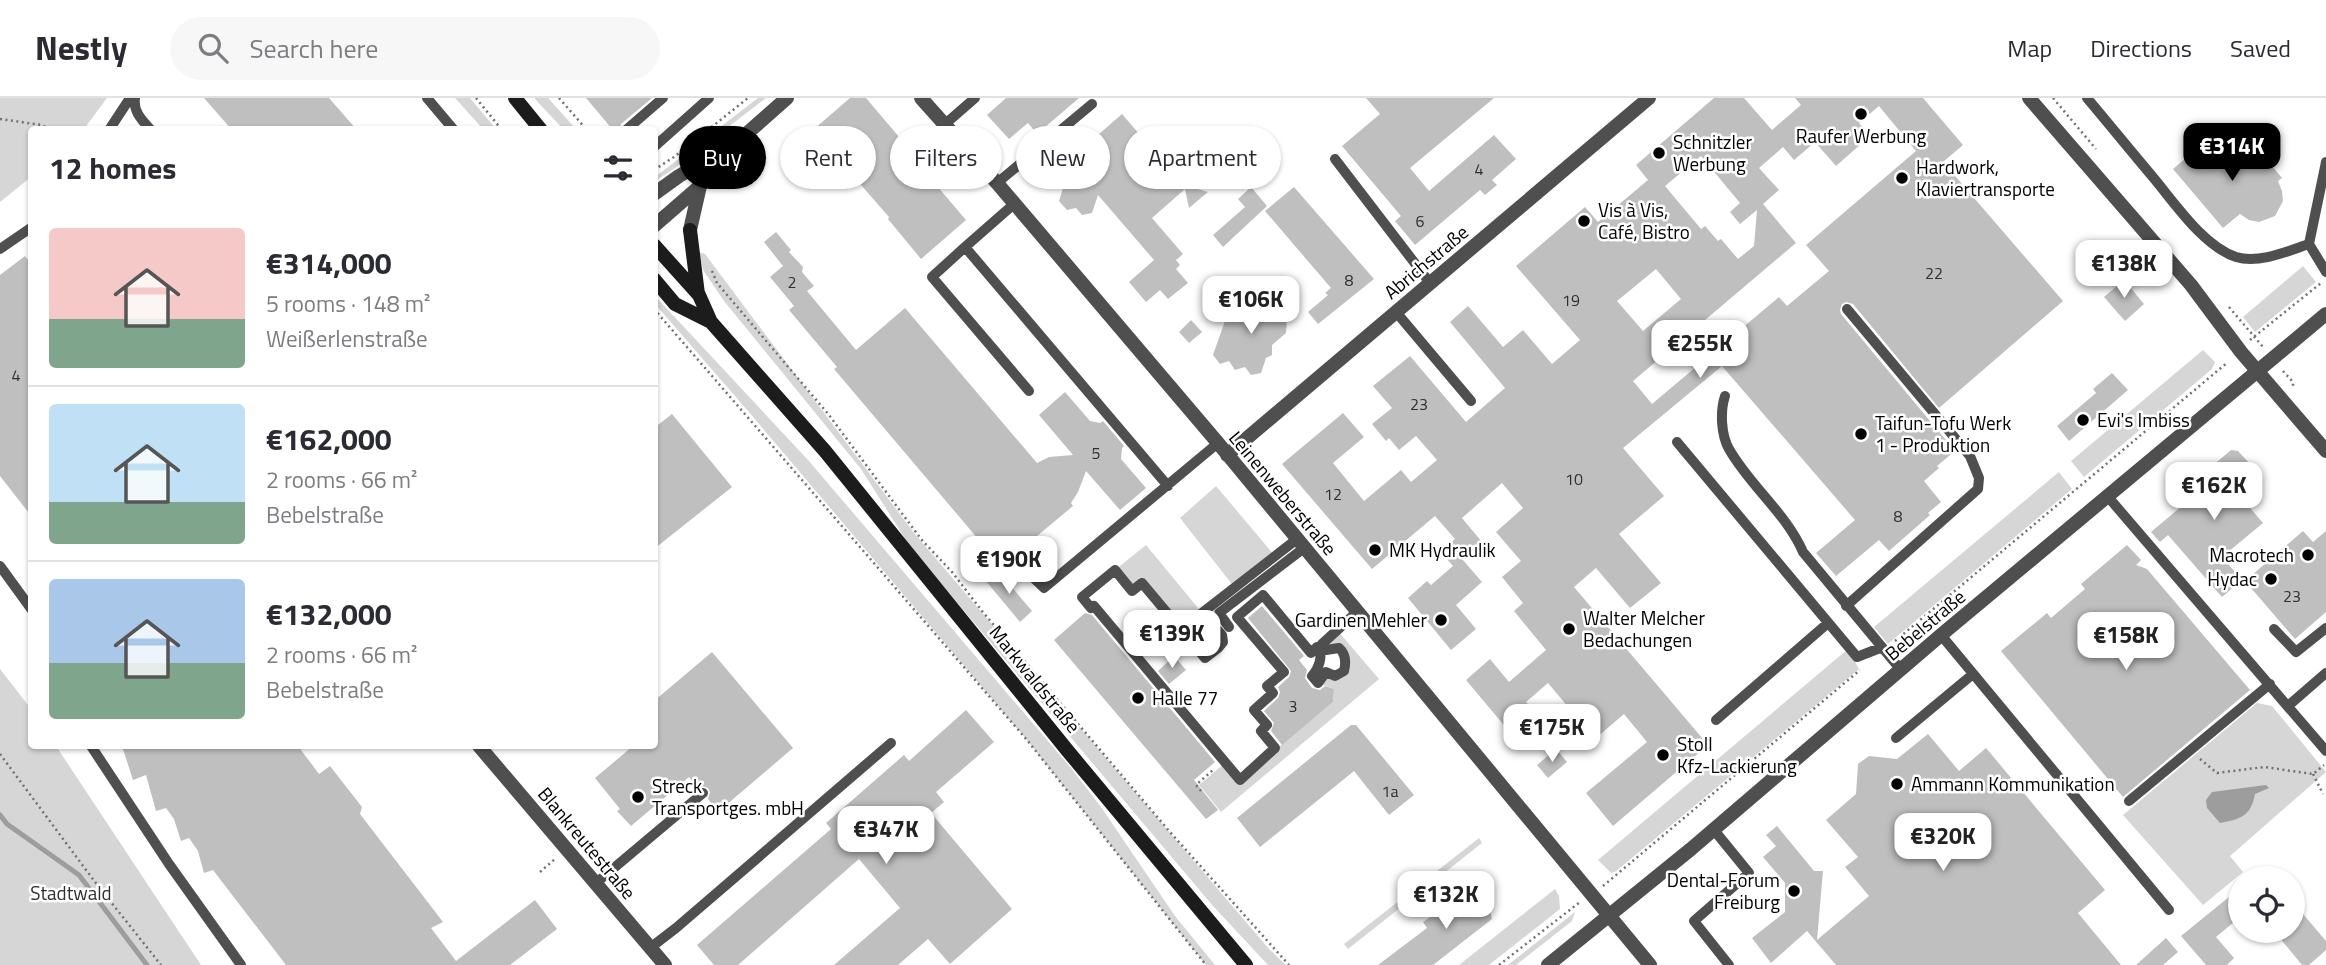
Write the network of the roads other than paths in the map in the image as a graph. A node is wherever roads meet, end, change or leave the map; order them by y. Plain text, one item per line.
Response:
1 (133, 98) edge
2 (427, 98) edge
3 (515, 98) edge
4 (663, 98) edge
5 (672, 98) edge
6 (709, 98) edge
7 (787, 98) edge
8 (921, 98) edge
9 (975, 98) edge
10 (1649, 98) edge
11 (2029, 98) edge
12 (2087, 98) edge
13 (1092, 104) dead end
14 (944, 125) joint
15 (111, 126) edge
16 (147, 126) edge
17 (451, 126) edge
18 (538, 126) edge
19 (631, 126) edge
20 (755, 126) edge
21 (658, 143) edge
22 (1335, 159) dead end
23 (2326, 162) edge
24 (679, 175) edge
25 (1002, 179) edge
26 (697, 189) edge
27 (699, 189) edge
28 (1002, 189) edge
29 (658, 191) edge
30 (1014, 204) junction
31 (2326, 205) edge
32 (2317, 212) junction
33 (658, 223) edge
34 (28, 229) edge
35 (690, 230) joint
36 (2309, 244) junction
37 (965, 247) junction
38 (0, 249) edge
39 (658, 249) edge
40 (2326, 272) edge
41 (1430, 283) junction
42 (658, 284) edge
43 (699, 295) junction
44 (1847, 309) dead end
45 (1396, 312) junction
46 (2326, 314) edge
47 (711, 322) junction
48 (2258, 372) junction
49 (1029, 391) dead end
50 (1726, 396) dead end
51 (1471, 401) dead end
52 (1677, 442) dead end
53 (1218, 443) junction
54 (2326, 451) edge
55 (1227, 455) junction
56 (1168, 486) junction
57 (2109, 498) junction
58 (1300, 543) junction
59 (1020, 565) dead end
60 (0, 566) edge
61 (28, 604) edge
62 (1846, 606) junction
63 (1215, 609) junction
64 (1357, 612) junction
65 (1828, 623) junction
66 (1229, 627) dead end
67 (2326, 628) edge
68 (2274, 629) dead end
69 (1941, 635) junction
70 (1880, 648) junction
71 (1900, 670) junction
72 (2326, 673) edge
73 (1973, 674) junction
74 (2270, 684) junction
75 (2288, 706) junction
76 (1716, 720) dead end
77 (1896, 738) dead end
78 (891, 743) dead end
79 (93, 749) edge
80 (482, 749) edge
81 (2326, 751) edge
82 (703, 793) dead end
83 (2129, 801) dead end
84 (1714, 830) junction
85 (596, 883) junction
86 (2169, 910) dead end
87 (1610, 916) junction
88 (650, 948) junction
89 (241, 965) edge
90 (665, 965) edge
91 (1246, 965) edge
92 (1548, 965) edge
93 (1650, 965) edge
94 (1729, 965) edge

1 - 15 lane
1 - 16 lane
2 - 17 lane
3 - 18 main road
4 - 5 lane
4 - 19 lane
6 - 21 lane
7 - 20 street
8 - 14 street, Leinenweberstraße
9 - 14 lane
10 - 41 street, Abrichstraße
11 - 48 street
12 - 36 lane
13 - 25 lane
22 - 41 lane
23 - 32 lane
24 - 29 street
26 - 33 street
27 - 35 street
28 - 30 street, Leinenweberstraße
30 - 37 lane
30 - 53 street, Leinenweberstraße
31 - 32 lane
32 - 36 lane
34 - 38 lane
35 - 43 main road
36 - 40 lane
37 - 49 lane
37 - 56 lane
39 - 43 main road, Markwaldstraße
41 - 45 street, Abrichstraße
42 - 47 main road, Markwaldstraße
43 - 47 main road, Markwaldstraße
44 - 62 lane
45 - 51 lane
45 - 55 street, Abrichstraße
46 - 48 street, Bebelstraße
47 - 91 main road, Markwaldstraße
48 - 54 street
48 - 57 street, Bebelstraße
50 - 62 lane
52 - 65 lane
53 - 55 street, Leinenweberstraße
53 - 56 lane
55 - 58 street, Leinenweberstraße
56 - 59 lane
57 - 69 street, Bebelstraße
57 - 74 lane
58 - 63 lane
58 - 64 street, Leinenweberstraße
60 - 61 lane
62 - 70 lane
63 - 64 lane
63 - 66 lane
64 - 87 street, Leinenweberstraße
65 - 70 lane
65 - 76 lane
67 - 68 lane
69 - 71 street, Bebelstraße
69 - 73 lane
70 - 71 lane
71 - 84 street, Bebelstraße
72 - 75 lane
73 - 77 lane
73 - 86 lane
74 - 75 lane
74 - 83 lane
75 - 81 lane
78 - 88 lane
79 - 89 lane
80 - 85 street, Blankreutestraße
82 - 85 lane
84 - 87 street, Bebelstraße
84 - 94 lane
85 - 88 street, Blankreutestraße
87 - 92 street, Bebelstraße
87 - 93 street, Leinenweberstraße
88 - 90 street, Blankreutestraße

